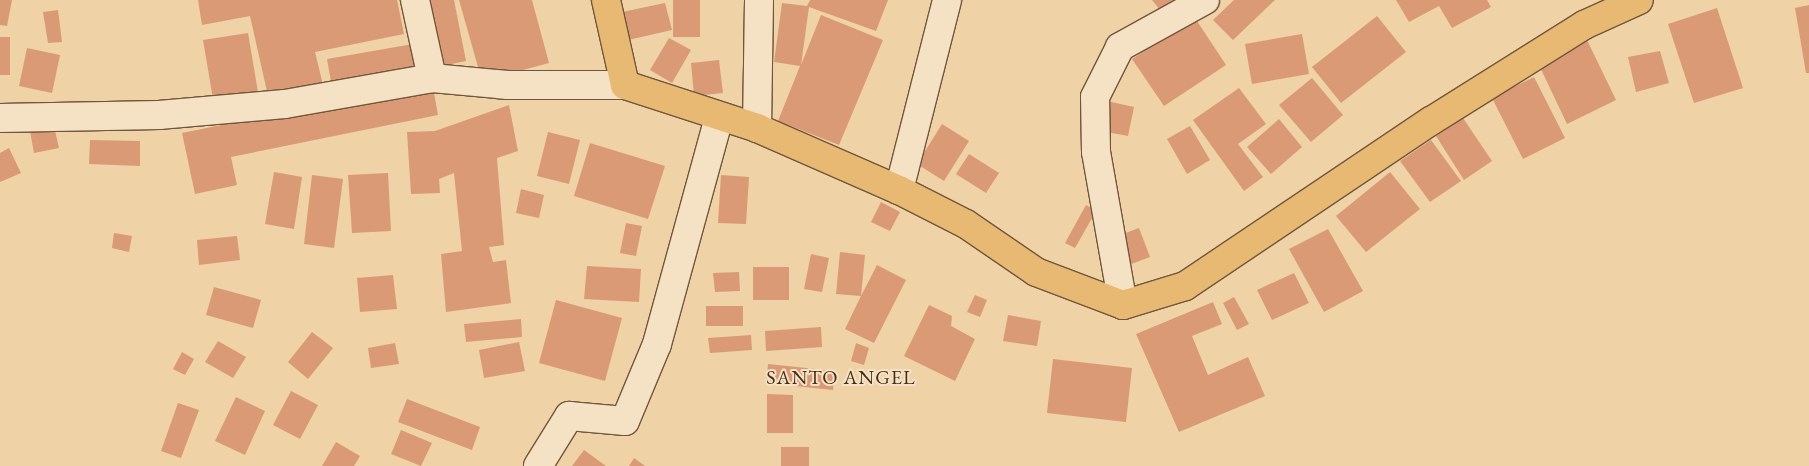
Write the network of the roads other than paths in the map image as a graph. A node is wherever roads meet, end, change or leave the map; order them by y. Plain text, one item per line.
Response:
1 (415, 0) edge
2 (606, 0) edge
3 (759, 0) edge
4 (947, 0) edge
5 (1205, 0) edge
6 (1639, 0) edge
7 (432, 78) junction
8 (625, 85) junction
9 (719, 117) junction
10 (0, 118) edge
11 (757, 128) junction
12 (899, 190) junction
13 (1123, 305) junction
14 (538, 466) edge

1 - 7 street
2 - 8 main road
3 - 11 street
4 - 12 street
5 - 13 street
6 - 13 main road
7 - 8 street
7 - 10 street
8 - 9 main road
9 - 11 main road
9 - 14 street
11 - 12 main road
12 - 13 main road

